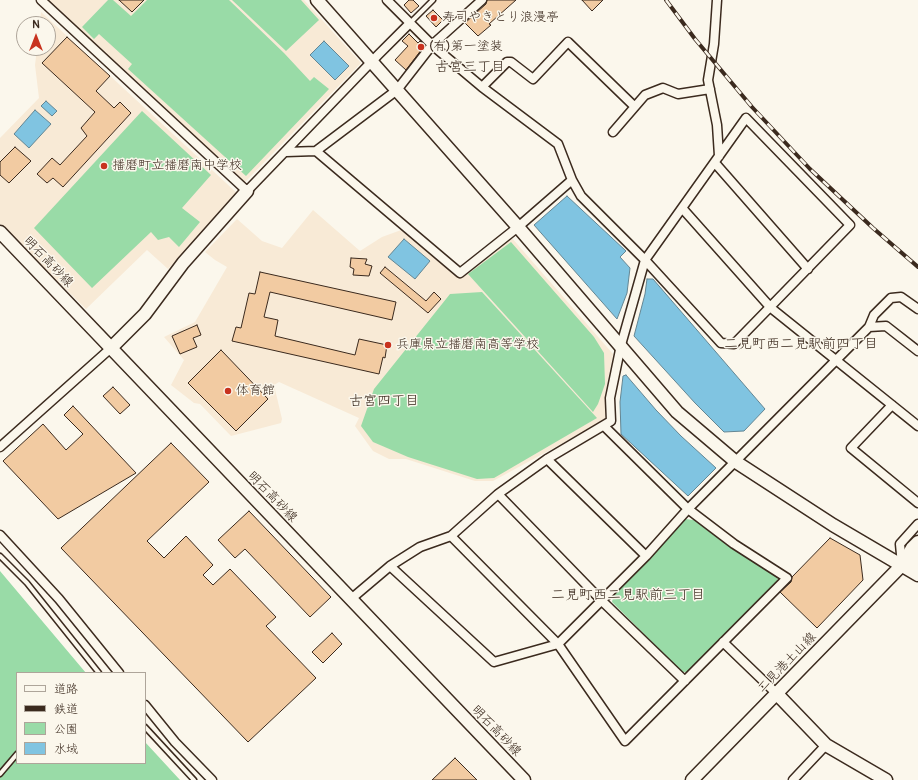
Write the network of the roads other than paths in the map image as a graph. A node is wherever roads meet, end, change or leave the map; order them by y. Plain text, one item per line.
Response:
1 (41, 0) edge
2 (317, 0) edge
3 (387, 0) edge
4 (433, 0) edge
5 (482, 0) edge
6 (717, 0) edge
7 (410, 23) junction
8 (432, 45) junction
9 (372, 62) junction
10 (482, 87) junction
11 (710, 89) junction
12 (397, 90) junction
13 (634, 106) junction
14 (613, 132) dead end
15 (316, 151) junction
16 (286, 152) junction
17 (717, 159) junction
18 (572, 180) junction
19 (247, 191) junction
20 (682, 208) junction
21 (518, 227) junction
22 (0, 232) edge
23 (645, 260) junction
24 (808, 269) junction
25 (771, 308) junction
26 (918, 309) edge
27 (869, 327) junction
28 (621, 346) junction
29 (111, 348) junction
30 (918, 351) edge
31 (836, 360) junction
32 (892, 405) junction
33 (604, 426) junction
34 (918, 426) edge
35 (0, 447) edge
36 (547, 459) junction
37 (736, 462) junction
38 (498, 494) junction
39 (918, 503) edge
40 (688, 509) junction
41 (918, 524) edge
42 (0, 535) edge
43 (451, 536) junction
44 (918, 542) edge
45 (918, 555) edge
46 (0, 556) edge
47 (646, 556) junction
48 (918, 564) edge
49 (902, 565) junction
50 (390, 566) junction
51 (918, 575) edge
52 (350, 599) junction
53 (601, 600) junction
54 (723, 642) junction
55 (558, 644) junction
56 (97, 672) edge
57 (118, 672) edge
58 (685, 681) junction
59 (777, 694) junction
60 (146, 706) edge
61 (146, 728) edge
62 (826, 745) junction
63 (16, 755) edge
64 (0, 774) edge
65 (194, 780) edge
66 (212, 780) edge
67 (524, 780) edge
68 (692, 780) edge
69 (793, 780) edge
70 (886, 780) edge

1 - 19 street
2 - 9 street
3 - 7 street
4 - 7 lane
5 - 8 street
6 - 11 street
7 - 8 street
7 - 9 street
8 - 10 street
8 - 12 street
9 - 12 street
9 - 16 street
10 - 13 street
10 - 18 street
11 - 13 street
11 - 17 street
12 - 15 street
12 - 21 street
13 - 14 street
15 - 16 street
15 - 21 street
16 - 19 street
17 - 20 street
17 - 24 street
17 - 24 street
18 - 21 street
18 - 23 street
19 - 29 street
20 - 23 street
20 - 25 street
21 - 28 street
22 - 29 street, 明石高砂線
23 - 25 street
23 - 28 street
24 - 25 street
25 - 31 street
26 - 27 street
27 - 30 street
27 - 31 street
28 - 33 street
28 - 37 street
29 - 35 street
29 - 52 street, 明石高砂線
31 - 32 street
31 - 37 street
32 - 34 street
32 - 39 street
33 - 36 street
33 - 40 street
36 - 38 street
36 - 47 street
37 - 40 street
37 - 49 street
38 - 43 street
38 - 53 street
40 - 47 street
40 - 54 street
41 - 49 street
42 - 57 street
43 - 50 street
43 - 55 street
44 - 49 street, 二見港土山線
45 - 49 street, 二見港土山線
46 - 56 lane
47 - 53 street
48 - 49 street
49 - 51 street
49 - 59 street, 二見港土山線
50 - 52 street
50 - 55 street
52 - 67 street, 明石高砂線
53 - 55 street
53 - 58 street
54 - 58 street
54 - 59 street
55 - 58 street
59 - 62 street
59 - 68 street, 二見港土山線
60 - 66 street
61 - 65 lane
62 - 69 street
62 - 70 street
63 - 64 lane

